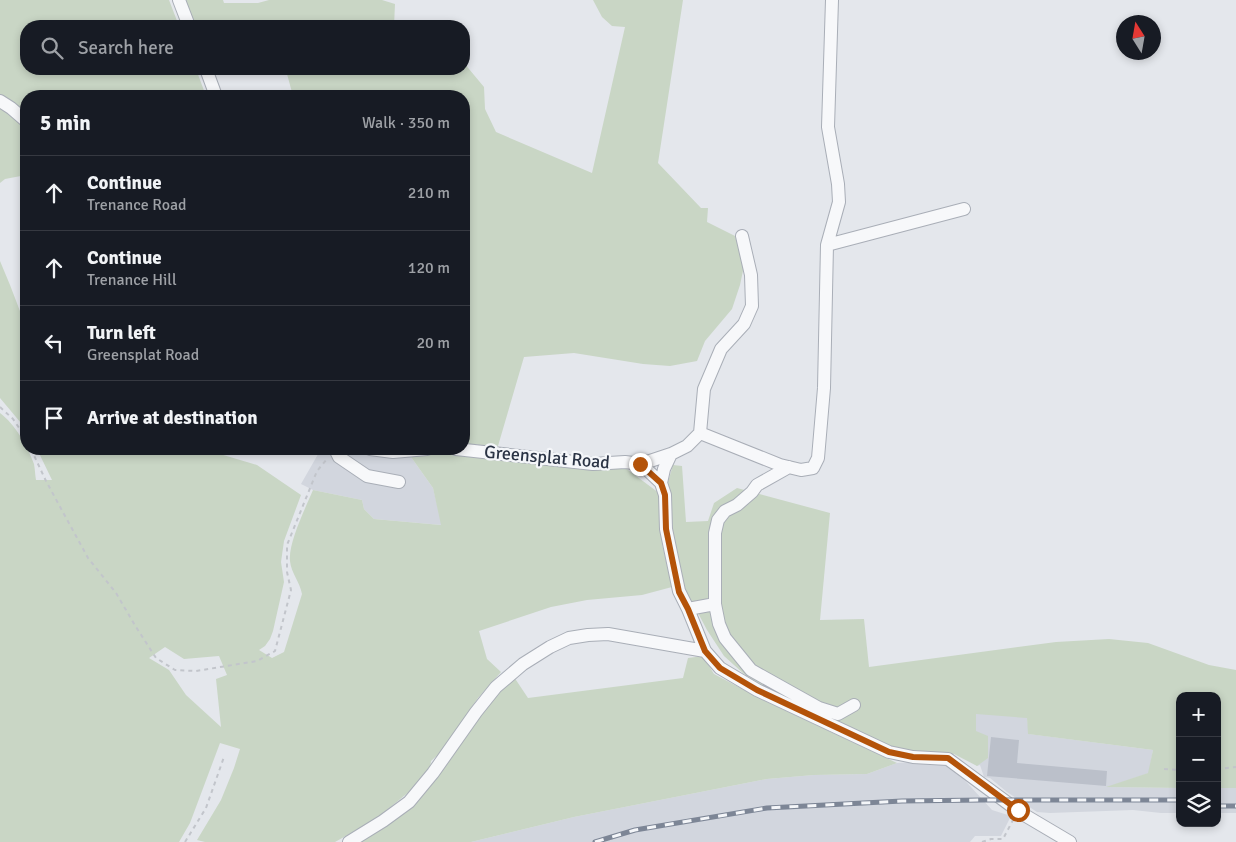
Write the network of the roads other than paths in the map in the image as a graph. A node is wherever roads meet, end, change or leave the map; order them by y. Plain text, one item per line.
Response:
1 (179, 0) edge
2 (832, 0) edge
3 (187, 20) edge
4 (208, 75) edge
5 (214, 90) edge
6 (0, 101) edge
7 (20, 116) edge
8 (964, 209) dead end
9 (742, 236) dead end
10 (827, 245) junction
11 (700, 433) junction
12 (470, 451) edge
13 (671, 454) junction
14 (336, 455) edge
15 (640, 464) junction
16 (789, 467) junction
17 (399, 482) dead end
18 (661, 483) junction
19 (715, 604) junction
20 (688, 609) junction
21 (705, 651) junction
22 (854, 705) dead end
23 (349, 842) edge
24 (1070, 842) edge

1 - 3 street
2 - 10 street
4 - 5 street
6 - 7 street
8 - 10 street
9 - 11 street
10 - 16 street
11 - 13 street
11 - 16 street
12 - 15 street, Greensplat Road
13 - 15 street
13 - 18 street
14 - 17 street
15 - 18 street
16 - 19 street
18 - 20 street
19 - 20 street
19 - 22 street
20 - 21 street
21 - 23 street
21 - 24 street

